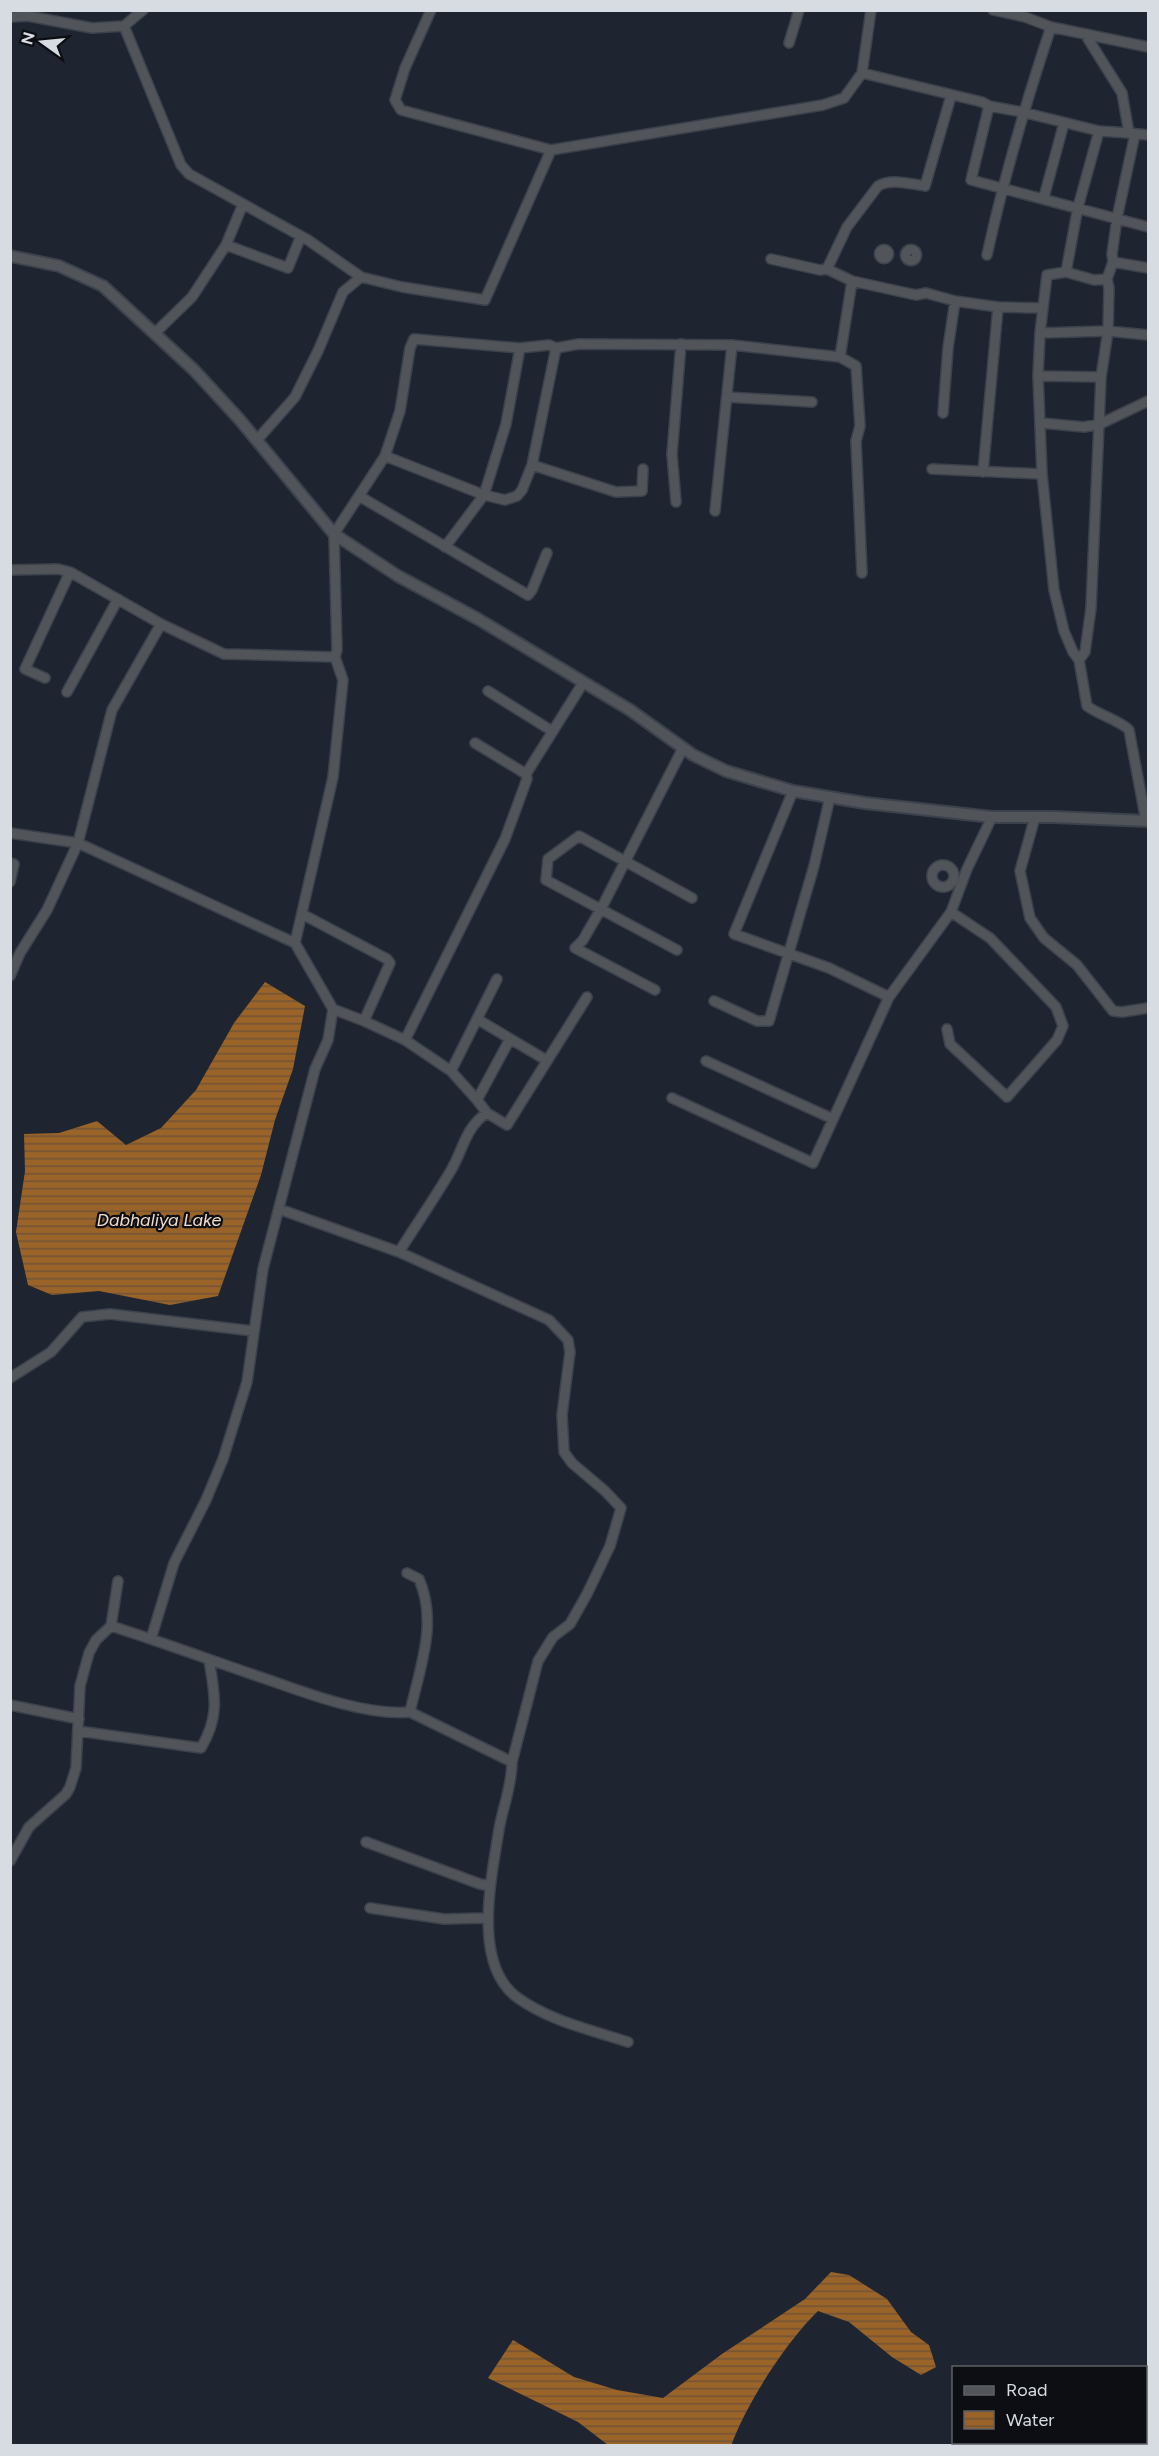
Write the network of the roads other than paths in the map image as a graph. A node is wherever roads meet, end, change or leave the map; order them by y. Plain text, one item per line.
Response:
1 (143, 10) edge
2 (431, 10) edge
3 (799, 10) edge
4 (993, 10) edge
5 (868, 11) edge
6 (10, 17) edge
7 (124, 26) junction
8 (1051, 27) junction
9 (1085, 34) junction
10 (789, 43) dead end
11 (1149, 47) edge
12 (862, 73) junction
13 (951, 96) junction
14 (989, 106) junction
15 (1022, 112) junction
16 (1064, 123) junction
17 (1099, 131) junction
18 (1132, 134) junction
19 (1149, 135) edge
20 (550, 150) junction
21 (1001, 188) junction
22 (1044, 198) junction
23 (243, 204) junction
24 (1078, 207) junction
25 (1117, 218) junction
26 (1149, 227) edge
27 (301, 236) junction
28 (226, 245) junction
29 (987, 255) dead end
30 (10, 256) edge
31 (771, 259) dead end
32 (1113, 262) junction
33 (1149, 268) edge
34 (827, 269) junction
35 (1066, 272) junction
36 (361, 277) junction
37 (1107, 279) junction
38 (852, 281) junction
39 (955, 301) junction
40 (998, 306) junction
41 (1042, 308) junction
42 (1108, 331) junction
43 (155, 333) junction
44 (1040, 333) junction
45 (1149, 335) edge
46 (681, 344) junction
47 (732, 345) junction
48 (520, 348) junction
49 (556, 348) junction
50 (840, 357) junction
51 (1038, 376) junction
52 (1101, 377) junction
53 (727, 397) junction
54 (1149, 401) edge
55 (812, 402) dead end
56 (943, 413) dead end
57 (1041, 423) junction
58 (1100, 424) junction
59 (257, 440) junction
60 (385, 456) junction
61 (532, 465) junction
62 (642, 468) dead end
63 (932, 469) dead end
64 (983, 472) junction
65 (1042, 474) junction
66 (484, 495) junction
67 (359, 496) junction
68 (676, 502) dead end
69 (716, 510) dead end
70 (334, 534) junction
71 (445, 547) junction
72 (547, 553) dead end
73 (10, 570) edge
74 (70, 572) junction
75 (862, 573) dead end
76 (118, 599) junction
77 (161, 624) junction
78 (335, 657) junction
79 (1079, 660) junction
80 (45, 678) dead end
81 (583, 683) junction
82 (488, 691) dead end
83 (67, 692) dead end
84 (552, 731) junction
85 (475, 744) dead end
86 (683, 748) junction
87 (526, 774) junction
88 (793, 791) junction
89 (830, 797) junction
90 (992, 817) junction
91 (1035, 817) junction
92 (1147, 821) edge
93 (10, 833) edge
94 (78, 843) junction
95 (624, 861) junction
96 (10, 863) edge
97 (10, 882) edge
98 (692, 898) dead end
99 (600, 910) junction
100 (951, 912) junction
101 (302, 914) junction
102 (295, 943) junction
103 (677, 950) dead end
104 (790, 954) junction
105 (10, 976) edge
106 (497, 979) dead end
107 (655, 990) dead end
108 (587, 997) dead end
109 (889, 997) junction
110 (714, 1001) dead end
111 (1149, 1008) edge
112 (333, 1009) junction
113 (477, 1019) junction
114 (364, 1021) junction
115 (947, 1029) dead end
116 (510, 1039) junction
117 (405, 1040) junction
118 (546, 1060) junction
119 (706, 1061) dead end
120 (451, 1071) junction
121 (672, 1098) dead end
122 (477, 1100) junction
123 (487, 1113) junction
124 (833, 1119) junction
125 (279, 1209) junction
126 (399, 1252) junction
127 (253, 1331) junction
128 (10, 1378) edge
129 (407, 1573) dead end
130 (118, 1581) dead end
131 (111, 1626) junction
132 (152, 1639) junction
133 (209, 1660) junction
134 (10, 1705) edge
135 (410, 1712) junction
136 (79, 1719) junction
137 (78, 1731) junction
138 (512, 1762) junction
139 (366, 1842) dead end
140 (10, 1862) edge
141 (490, 1886) junction
142 (370, 1908) dead end
143 (486, 1918) junction
144 (628, 2042) dead end

1 - 7 street
2 - 20 street
3 - 10 street
4 - 8 street
5 - 12 street
6 - 7 street
7 - 23 street
8 - 9 street
8 - 15 street
9 - 11 street
9 - 18 street
12 - 13 street
12 - 20 street
13 - 14 street
13 - 34 street
14 - 15 street
14 - 21 street
15 - 16 street
15 - 21 street
16 - 17 street
16 - 22 street
17 - 18 street
17 - 24 street
18 - 19 street
18 - 25 street
20 - 36 street
21 - 22 street
21 - 29 street
22 - 24 street
23 - 27 street
23 - 28 street
24 - 25 street
24 - 35 street
25 - 26 street
25 - 32 street
27 - 28 street
27 - 36 street
28 - 43 street
30 - 43 street
31 - 34 street
32 - 33 street
32 - 37 street
34 - 38 street
35 - 37 street
35 - 41 street
36 - 59 street
37 - 42 street
38 - 39 street
38 - 50 street
39 - 40 street
39 - 56 street
40 - 41 street
40 - 64 street
41 - 44 street
42 - 44 street
42 - 45 street
42 - 52 street
43 - 59 street
44 - 51 street
46 - 47 street
46 - 49 street
46 - 68 street
47 - 50 street
47 - 53 street
48 - 49 street
48 - 60 street
48 - 66 street
49 - 61 street
50 - 75 street
51 - 52 street
51 - 57 street
52 - 58 street
53 - 55 street
53 - 69 street
54 - 58 street
57 - 58 street
57 - 65 street
58 - 79 street
59 - 70 street
60 - 66 street
60 - 67 street
61 - 62 street
61 - 66 street
63 - 64 street
64 - 65 street
65 - 79 street
66 - 71 street
67 - 70 street
67 - 71 street
70 - 78 street
70 - 81 street
71 - 72 street
73 - 74 street
74 - 76 street
74 - 80 street
76 - 77 street
76 - 83 street
77 - 78 street
77 - 94 street
78 - 101 street
79 - 92 street
81 - 84 street
81 - 86 street
82 - 84 street
84 - 87 street
85 - 87 street
86 - 88 street
86 - 95 street
87 - 117 street
88 - 89 street
88 - 104 street
89 - 90 street
89 - 104 street
90 - 91 street
90 - 100 street
91 - 92 street
91 - 111 street
93 - 94 street
94 - 102 street
94 - 105 street
95 - 98 street
95 - 99 street
95 - 99 street
96 - 97 street
99 - 103 street
99 - 107 street
100 - 109 street
100 - 115 street
101 - 102 street
101 - 114 street
102 - 112 street
104 - 109 street
104 - 110 street
106 - 113 street
108 - 118 street
109 - 124 street
112 - 114 street
112 - 125 street
113 - 116 street
113 - 120 street
114 - 117 street
116 - 118 street
116 - 122 street
117 - 120 street
118 - 123 street
119 - 124 street
120 - 122 street
121 - 124 street
122 - 123 street
123 - 126 street
125 - 126 street
125 - 127 street
126 - 138 street
127 - 128 street
127 - 132 street
129 - 135 street
130 - 131 street
131 - 132 street
131 - 136 street
132 - 133 street
133 - 135 street
133 - 137 street
134 - 136 street
135 - 138 street
136 - 137 street
137 - 140 street
138 - 141 street
139 - 141 street
141 - 143 street
142 - 143 street
143 - 144 street

